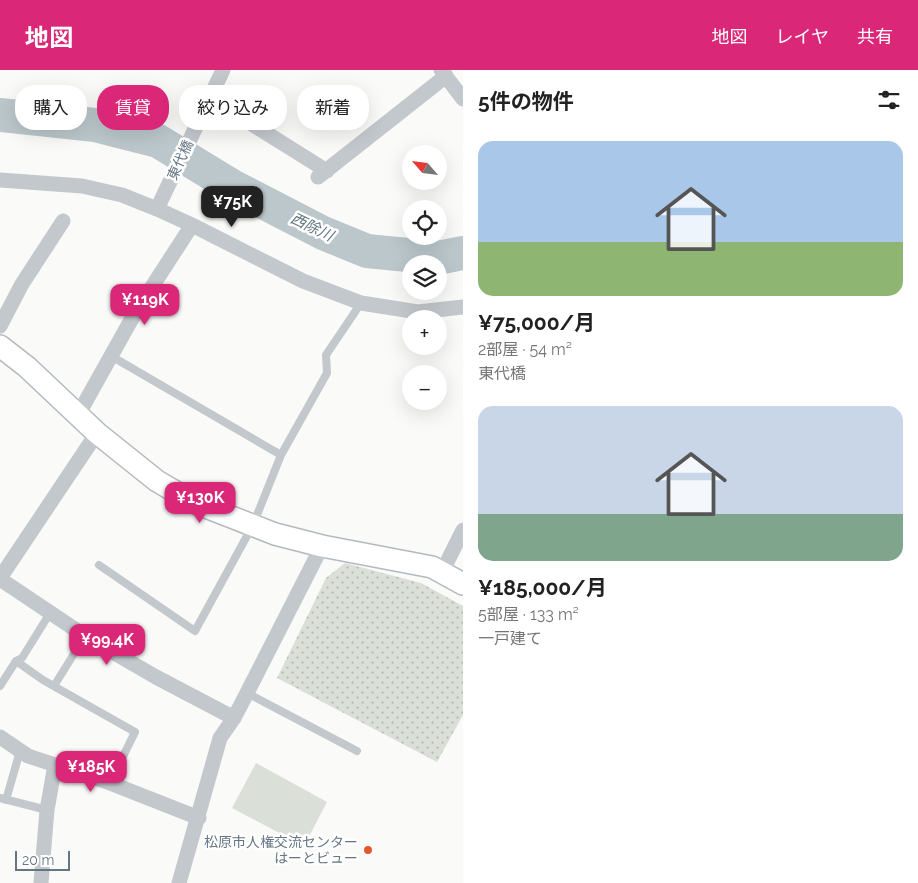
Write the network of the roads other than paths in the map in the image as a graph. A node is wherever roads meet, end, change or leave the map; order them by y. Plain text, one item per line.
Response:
1 (223, 70) edge
2 (443, 73) edge
3 (216, 85) edge
4 (463, 99) edge
5 (194, 130) edge
6 (258, 130) edge
7 (0, 180) edge
8 (158, 208) junction
9 (63, 221) dead end
10 (192, 225) junction
11 (361, 303) junction
12 (463, 307) edge
13 (0, 326) edge
14 (0, 347) edge
15 (111, 356) junction
16 (78, 414) junction
17 (97, 433) junction
18 (281, 454) junction
19 (253, 525) junction
20 (463, 530) edge
21 (322, 546) junction
22 (99, 565) dead end
23 (442, 572) junction
24 (0, 579) edge
25 (463, 584) edge
26 (50, 613) junction
27 (85, 636) junction
28 (16, 661) junction
29 (0, 686) edge
30 (54, 686) junction
31 (247, 693) junction
32 (234, 718) junction
33 (0, 737) edge
34 (20, 751) junction
35 (357, 751) dead end
36 (56, 766) junction
37 (110, 783) junction
38 (3, 799) edge
39 (47, 810) junction
40 (199, 818) junction
41 (41, 883) edge
42 (179, 883) edge

1 - 3 street, 東代橋
2 - 4 street
2 - 6 street
5 - 8 street, 東代橋
7 - 8 street
8 - 10 street
9 - 13 street
10 - 11 street
10 - 15 street
11 - 12 street
11 - 18 lane
14 - 16 street
15 - 16 street
15 - 18 lane
16 - 17 street
17 - 19 street
17 - 24 street
18 - 19 lane
19 - 21 street
19 - 22 lane
20 - 23 street
21 - 23 street
21 - 31 street
23 - 25 street
24 - 26 street
26 - 27 street
26 - 28 lane
27 - 30 lane
27 - 32 street
28 - 29 lane
28 - 30 lane
30 - 37 lane
31 - 32 street
31 - 35 lane
32 - 40 street
33 - 34 street
34 - 36 street
34 - 38 lane
36 - 37 street
36 - 39 street
37 - 40 street
38 - 39 lane
39 - 41 street
40 - 42 street

